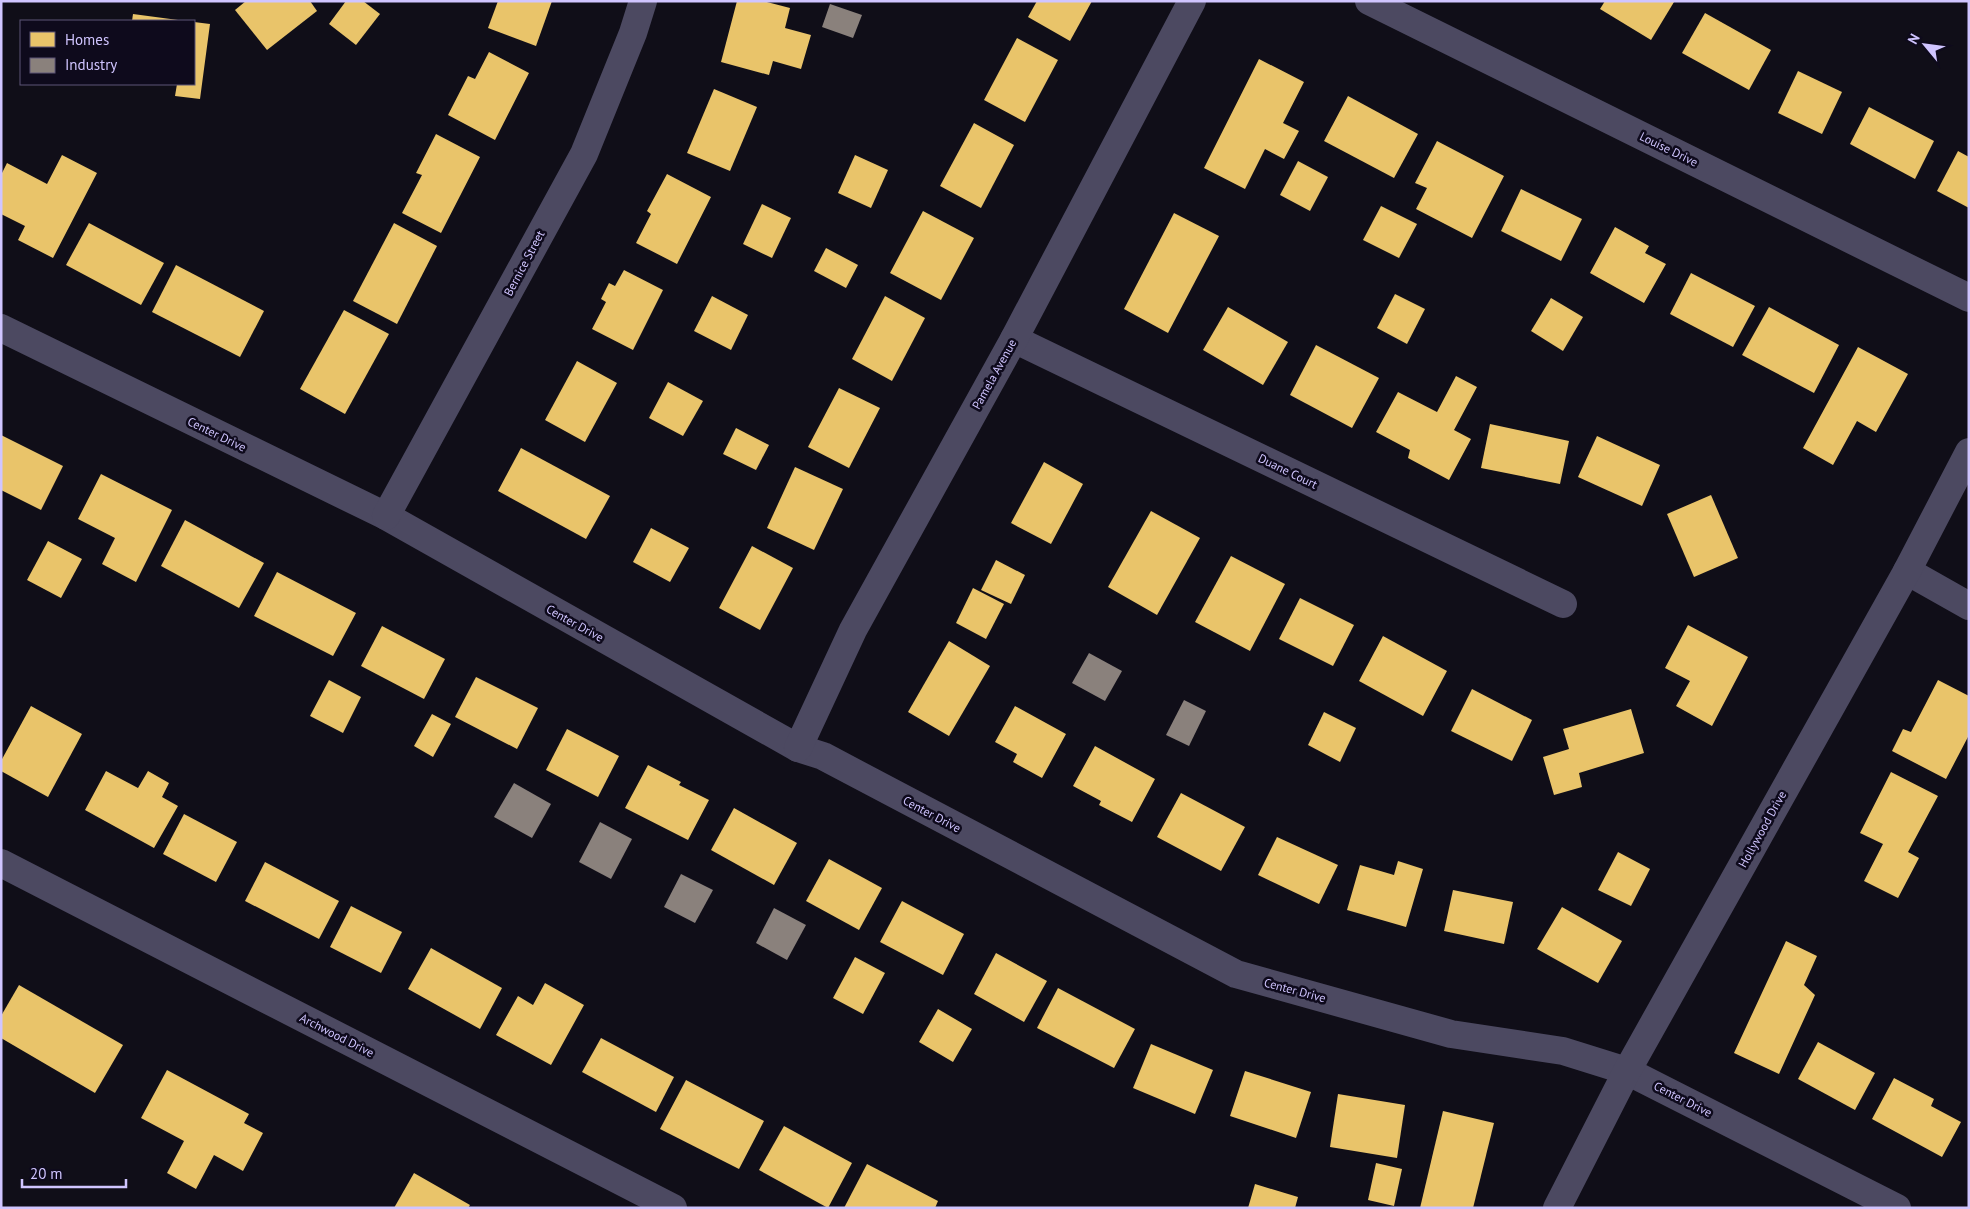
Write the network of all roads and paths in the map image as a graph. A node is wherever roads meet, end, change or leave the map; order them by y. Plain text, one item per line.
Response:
1 (643, 1) edge
2 (1192, 1) edge
3 (1368, 1) edge
4 (1969, 298) edge
5 (1, 328) edge
6 (1014, 339) junction
7 (1969, 452) edge
8 (386, 516) junction
9 (1907, 571) junction
10 (1563, 604) dead end
11 (1969, 606) edge
12 (798, 748) junction
13 (1, 863) edge
14 (1627, 1071) junction
15 (673, 1208) edge
16 (1557, 1208) edge
17 (1897, 1208) edge

1 - 8 street, Bernice Street
2 - 6 street, Pamela Avenue
3 - 4 street, Louise Drive
5 - 8 street, Center Drive
6 - 10 street, Duane Court
6 - 12 street, Pamela Avenue
7 - 9 street, Hollywood Drive
8 - 12 street, Center Drive
9 - 11 street
9 - 14 street, Hollywood Drive
12 - 14 street, Center Drive
13 - 15 street, Archwood Drive
14 - 16 street, Hollywood Drive
14 - 17 street, Center Drive

